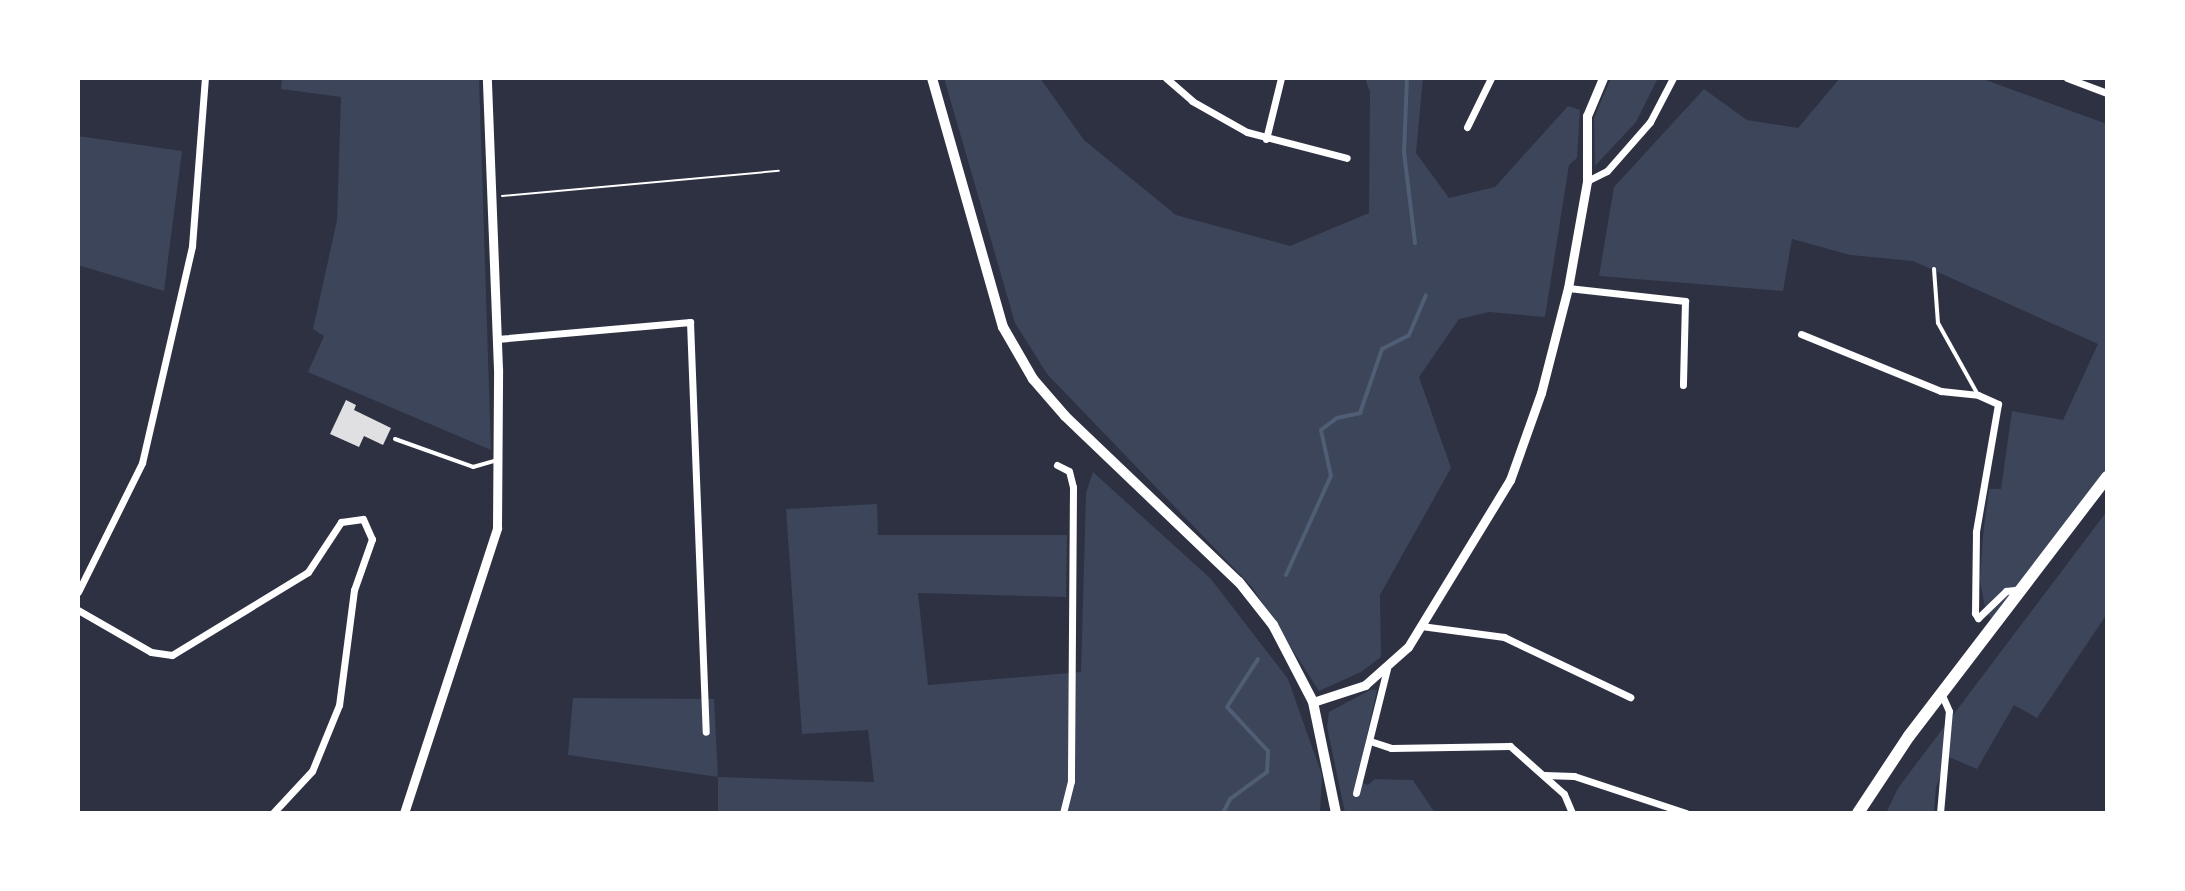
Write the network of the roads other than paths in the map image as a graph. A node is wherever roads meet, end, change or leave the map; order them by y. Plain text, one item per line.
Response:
1 (205, 78) edge
2 (487, 78) edge
3 (932, 78) edge
4 (1166, 78) edge
5 (1281, 78) edge
6 (1491, 78) edge
7 (1603, 78) edge
8 (1673, 78) edge
9 (2067, 78) edge
10 (2107, 93) edge
11 (1467, 127) dead end
12 (1266, 139) junction
13 (1347, 158) dead end
14 (1587, 181) junction
15 (1934, 269) dead end
16 (1568, 288) junction
17 (1801, 334) dead end
18 (497, 339) junction
19 (1683, 385) dead end
20 (1978, 395) junction
21 (395, 439) dead end
22 (499, 459) junction
23 (1057, 465) dead end
24 (2107, 477) edge
25 (2023, 589) junction
26 (78, 592) edge
27 (78, 610) edge
28 (1421, 626) junction
29 (1387, 669) junction
30 (1941, 693) junction
31 (1630, 697) dead end
32 (1313, 702) junction
33 (706, 732) dead end
34 (1370, 741) junction
35 (1544, 775) junction
36 (1356, 793) dead end
37 (273, 813) edge
38 (404, 813) edge
39 (1063, 813) edge
40 (1336, 813) edge
41 (1572, 813) edge
42 (1686, 813) edge
43 (1858, 813) edge
44 (1940, 813) edge

1 - 26 street
2 - 18 street
3 - 32 main road
4 - 12 street
5 - 12 street
6 - 11 street
7 - 14 street
8 - 14 street
9 - 10 street
12 - 13 street
14 - 16 street
15 - 20 lane
16 - 19 street
16 - 28 street
17 - 20 street
18 - 22 street
18 - 33 street
20 - 25 street
21 - 22 lane
22 - 38 street
23 - 39 street
24 - 25 main road
25 - 30 main road
27 - 37 street
28 - 29 street
28 - 31 street
29 - 32 street
29 - 34 street
30 - 43 main road
30 - 44 street
32 - 40 main road
34 - 35 street
34 - 36 street
35 - 41 street
35 - 42 street

